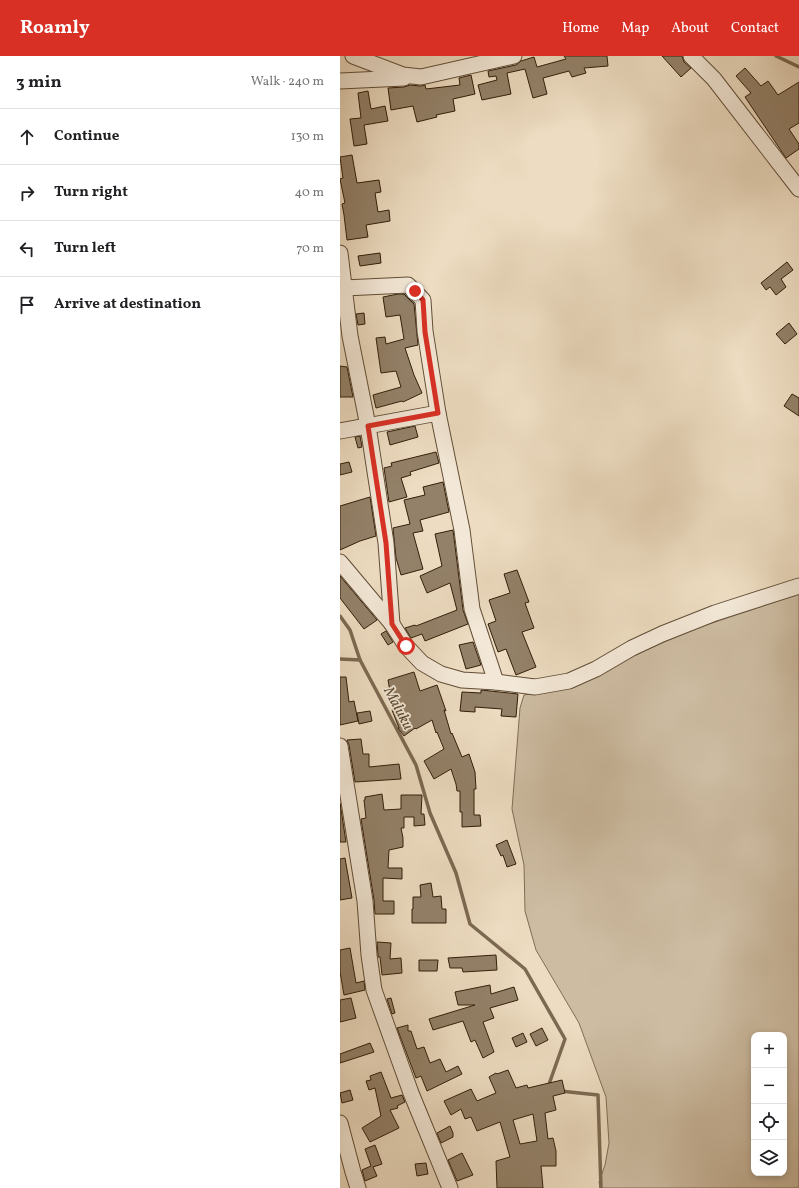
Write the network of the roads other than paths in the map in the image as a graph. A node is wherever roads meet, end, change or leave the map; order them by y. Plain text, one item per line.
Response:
1 (353, 56) edge
2 (514, 56) edge
3 (691, 56) edge
4 (463, 61) edge
5 (388, 62) edge
6 (421, 76) junction
7 (340, 81) edge
8 (799, 189) edge
9 (340, 253) edge
10 (344, 288) junction
11 (438, 413) junction
12 (368, 426) junction
13 (340, 431) edge
14 (340, 562) edge
15 (799, 586) edge
16 (392, 624) junction
17 (496, 682) junction
18 (340, 746) edge
19 (340, 1123) edge
20 (358, 1188) edge
21 (450, 1188) edge

1 - 5 street
2 - 4 street
3 - 8 street
4 - 6 street
5 - 6 street
6 - 7 street
9 - 10 street
10 - 11 street
10 - 12 street
11 - 12 street
11 - 17 street
12 - 13 street
12 - 16 street
14 - 16 street
15 - 17 street
16 - 17 street
18 - 21 street
19 - 20 street

